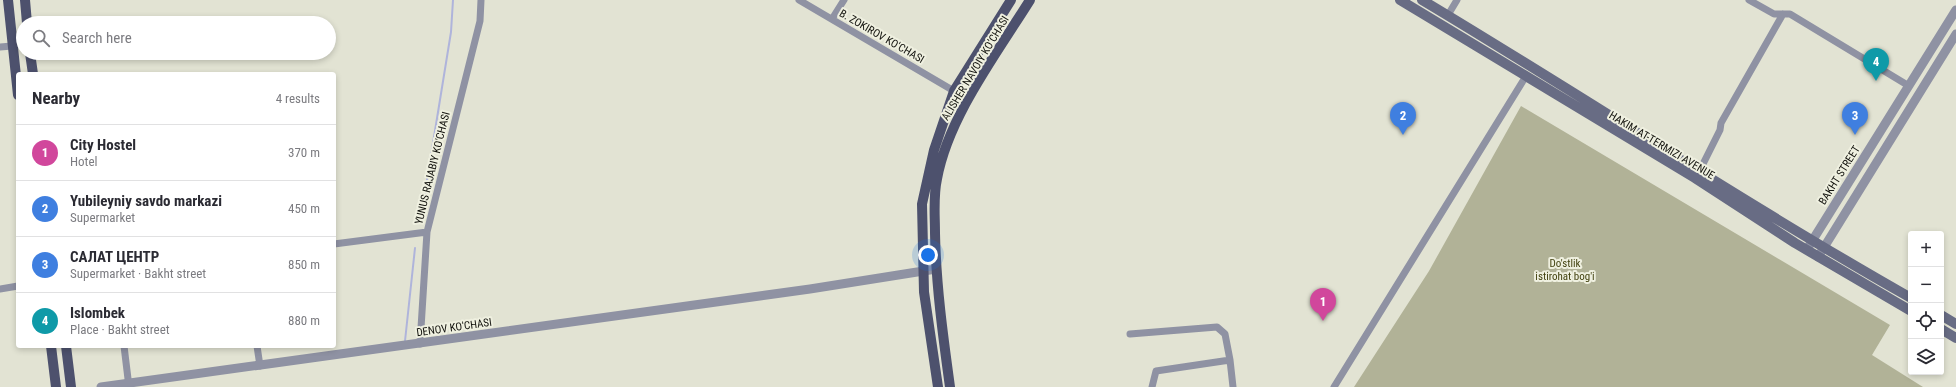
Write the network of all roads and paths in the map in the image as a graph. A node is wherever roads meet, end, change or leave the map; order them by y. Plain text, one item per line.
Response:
1 (8, 0) edge
2 (25, 0) edge
3 (481, 0) edge
4 (799, 0) edge
5 (844, 0) edge
6 (1011, 0) edge
7 (1030, 0) edge
8 (1400, 0) edge
9 (1422, 0) edge
10 (1457, 0) edge
11 (1749, 0) edge
12 (1956, 10) edge
13 (1783, 14) junction
14 (1448, 15) junction
15 (26, 16) edge
16 (832, 19) junction
17 (1956, 34) edge
18 (12, 46) junction
19 (0, 47) edge
20 (31, 60) edge
21 (1919, 70) junction
22 (32, 72) edge
23 (1526, 76) junction
24 (1930, 77) junction
25 (16, 79) edge
26 (1909, 86) junction
27 (954, 91) junction
28 (1700, 170) junction
29 (427, 232) junction
30 (336, 244) edge
31 (1809, 246) junction
32 (1821, 253) junction
33 (936, 269) junction
34 (922, 272) junction
35 (16, 286) edge
36 (0, 289) edge
37 (1908, 296) edge
38 (1908, 309) edge
39 (1944, 317) edge
40 (1956, 324) edge
41 (1944, 331) edge
42 (1130, 334) dead end
43 (1956, 338) edge
44 (420, 344) junction
45 (51, 348) edge
46 (66, 348) edge
47 (124, 348) edge
48 (257, 348) edge
49 (1230, 360) junction
50 (260, 366) junction
51 (129, 385) edge
52 (56, 387) edge
53 (71, 387) edge
54 (101, 387) edge
55 (938, 387) edge
56 (950, 387) edge
57 (1152, 387) edge
58 (1233, 387) edge
59 (1334, 387) edge

1 - 18 main road
2 - 15 main road
3 - 29 street, YUNUS RAJABIY KO'CHASI
4 - 16 street, B. ZOKIROV KO'CHASI
5 - 16 street
6 - 27 main road, ALISHER NAVOIY KO’CHASI
7 - 33 main road, ALISHER NAVOIY KO’CHASI
8 - 23 main road, HAKIM AT-TERMIZI AVENUE
9 - 14 main road, HAKIM AT-TERMIZI AVENUE
10 - 14 street
11 - 13 street
12 - 21 street, BAKHT STREET
13 - 26 street
13 - 28 street
14 - 28 main road, HAKIM AT-TERMIZI AVENUE
16 - 27 street, B. ZOKIROV KO'CHASI
17 - 24 street
18 - 19 street
18 - 25 main road
20 - 22 main road
21 - 24 street
21 - 26 street, BAKHT STREET
23 - 31 main road, HAKIM AT-TERMIZI AVENUE
23 - 59 street
24 - 32 street
26 - 31 street, BAKHT STREET
27 - 34 main road, ALISHER NAVOIY KO’CHASI
28 - 31 main road, HAKIM AT-TERMIZI AVENUE
29 - 30 street
29 - 44 street, YUNUS RAJABIY KO'CHASI
31 - 32 main road, HAKIM AT-TERMIZI AVENUE
32 - 37 main road, HAKIM AT-TERMIZI AVENUE
32 - 38 main road, HAKIM AT-TERMIZI AVENUE
33 - 34 street, DENOV KO'CHASI
33 - 56 main road, ALISHER NAVOIY KO’CHASI
34 - 44 street, DENOV KO'CHASI
34 - 55 main road, ALISHER NAVOIY KO’CHASI
35 - 36 street
39 - 40 main road
41 - 43 main road
42 - 49 street
44 - 50 street, DENOV KO'CHASI
45 - 52 main road
46 - 53 main road
47 - 51 street
48 - 50 street
49 - 57 street
49 - 58 street
50 - 51 street, DENOV KO'CHASI
51 - 54 street, DENOV KO'CHASI

